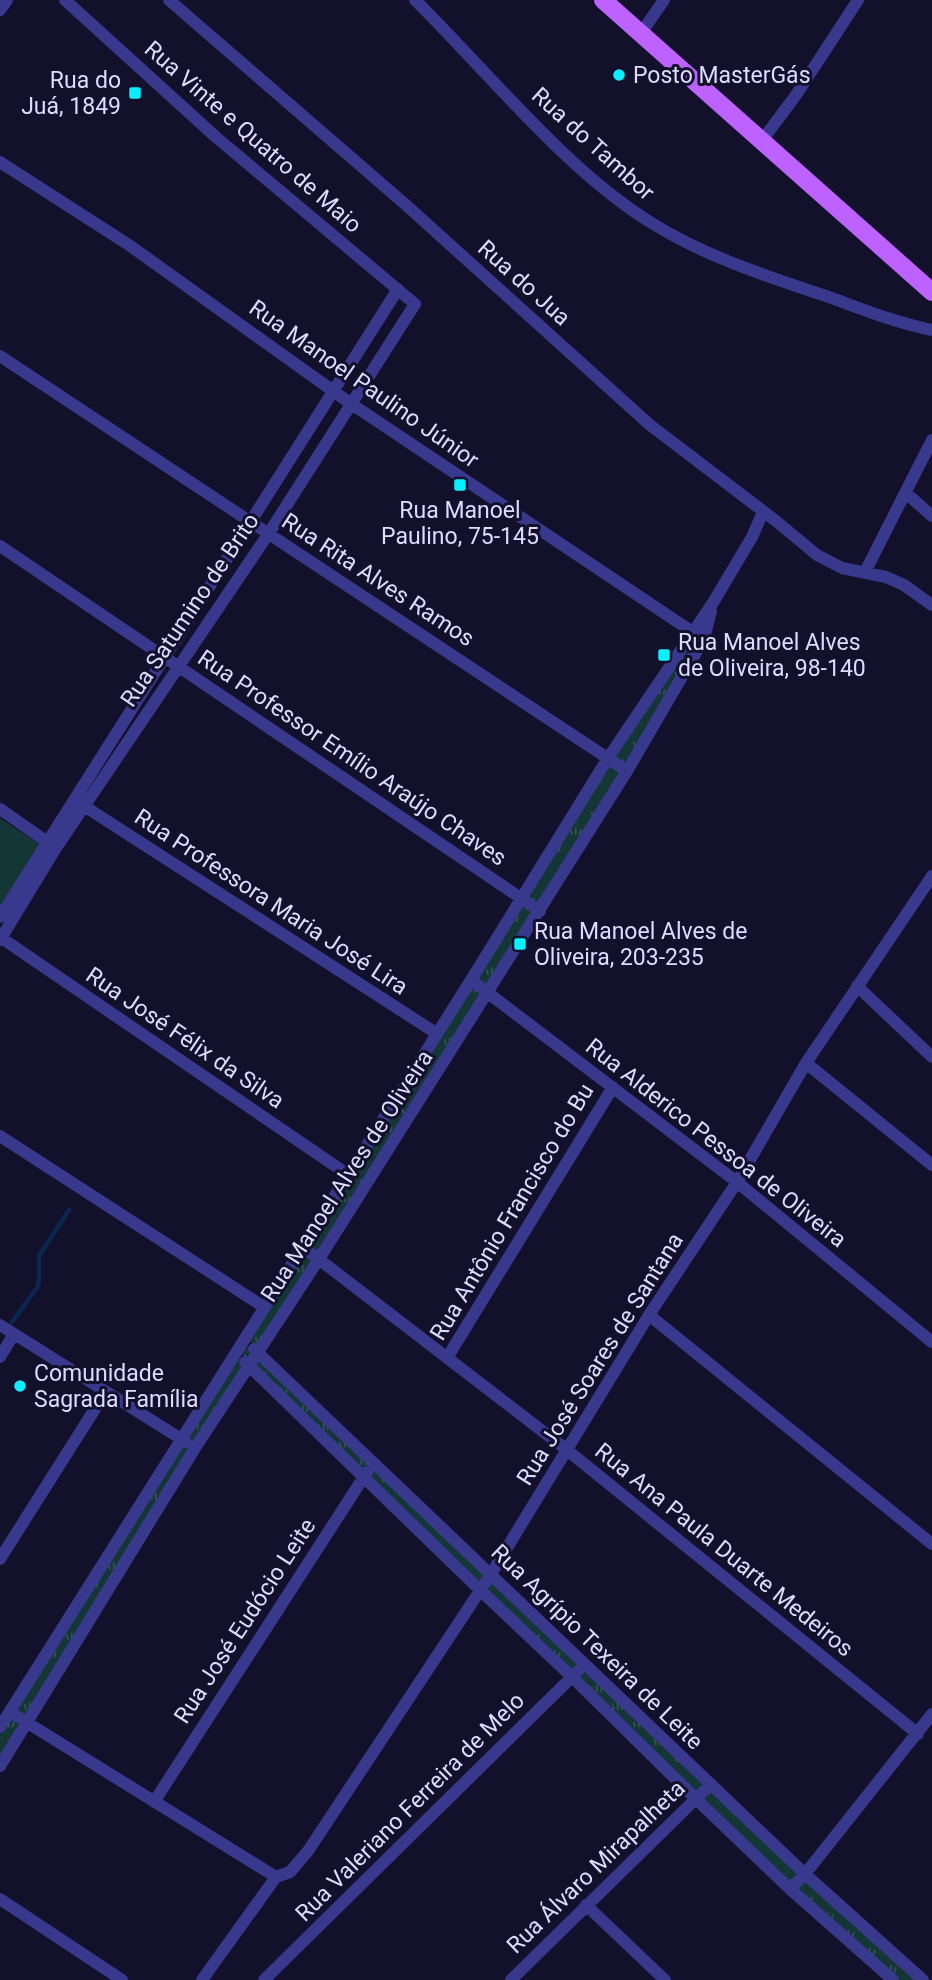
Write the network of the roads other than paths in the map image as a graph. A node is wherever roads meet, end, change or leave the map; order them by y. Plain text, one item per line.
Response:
1 (7, 0) edge
2 (65, 0) edge
3 (169, 0) edge
4 (415, 0) edge
5 (603, 0) edge
6 (664, 0) edge
7 (858, 0) edge
8 (0, 10) edge
9 (641, 33) junction
10 (761, 142) junction
11 (0, 162) edge
12 (398, 289) junction
13 (932, 292) edge
14 (415, 304) joint
15 (932, 330) edge
16 (0, 356) edge
17 (333, 390) junction
18 (350, 402) junction
19 (932, 440) edge
20 (906, 493) junction
21 (763, 512) junction
22 (932, 516) edge
23 (249, 521) junction
24 (269, 533) junction
25 (0, 546) edge
26 (865, 572) junction
27 (714, 601) junction
28 (932, 605) edge
29 (692, 632) junction
30 (704, 639) junction
31 (164, 656) junction
32 (179, 666) junction
33 (608, 758) junction
34 (627, 771) junction
35 (84, 806) junction
36 (0, 809) edge
37 (51, 844) junction
38 (932, 876) edge
39 (521, 898) junction
40 (540, 911) junction
41 (0, 917) edge
42 (0, 938) edge
43 (471, 980) junction
44 (857, 986) junction
45 (489, 993) junction
46 (436, 1033) junction
47 (932, 1057) edge
48 (806, 1063) junction
49 (613, 1087) junction
50 (0, 1136) edge
51 (932, 1165) edge
52 (347, 1174) junction
53 (737, 1182) junction
54 (303, 1247) junction
55 (319, 1259) junction
56 (264, 1307) junction
57 (649, 1315) junction
58 (0, 1325) edge
59 (14, 1334) junction
60 (245, 1341) junction
61 (932, 1342) edge
62 (258, 1352) junction
63 (236, 1354) junction
64 (0, 1357) edge
65 (447, 1358) junction
66 (250, 1366) junction
67 (105, 1393) junction
68 (182, 1440) junction
69 (195, 1448) junction
70 (567, 1450) junction
71 (373, 1464) junction
72 (363, 1478) junction
73 (932, 1544) edge
74 (0, 1559) edge
75 (491, 1574) junction
76 (480, 1590) junction
77 (585, 1663) junction
78 (572, 1676) junction
79 (10, 1712) junction
80 (932, 1714) edge
81 (28, 1723) junction
82 (0, 1727) edge
83 (918, 1734) junction
84 (0, 1766) edge
85 (711, 1784) junction
86 (696, 1799) junction
87 (153, 1802) junction
88 (805, 1874) junction
89 (276, 1877) junction
90 (790, 1889) junction
91 (0, 1899) edge
92 (586, 1905) junction
93 (932, 1970) edge
94 (122, 1980) edge
95 (202, 1980) edge
96 (264, 1980) edge
97 (511, 1980) edge
98 (665, 1980) edge
99 (893, 1980) edge
100 (924, 1980) edge

1 - 8 street
2 - 12 street, Rua Vinte e Quatro de Maio
3 - 21 street, Rua do Jua
4 - 15 street, Rua do Tambor
5 - 9 main road
6 - 9 street
7 - 10 street
9 - 10 main road
10 - 13 main road
11 - 17 street, Rua Manoel Paulino Júnior
12 - 14 street, Rua Vinte e Quatro de Maio
12 - 17 street, Rua Satumino de Brito
14 - 18 street, Rua Satumino de Brito
16 - 23 street, Rua Rita Alves Ramos
17 - 18 street, Rua Manoel Paulino Júnior
17 - 23 street, Rua Satumino de Brito
18 - 24 street, Rua Satumino de Brito
18 - 29 street, Rua Manoel Paulino Júnior
19 - 20 street
20 - 22 street
20 - 26 street
21 - 26 street, Rua do Jua
21 - 27 street, Rua Manoel Alves de Oliveira
23 - 24 street, Rua Rita Alves Ramos
23 - 31 street, Rua Satumino de Brito
24 - 32 street, Rua Satumino de Brito
24 - 33 street, Rua Rita Alves Ramos
25 - 31 street, Rua Professor Emílio Araújo Chaves
26 - 28 street, Rua do Jua
27 - 29 street, Rua Manoel Alves de Oliveira
27 - 30 street, Rua Manoel Alves de Oliveira
29 - 30 street, Rua Manoel Paulino Júnior
29 - 33 street, Rua Manoel Alves de Oliveira
30 - 34 street, Rua Manoel Alves de Oliveira
31 - 32 street, Rua Professor Emílio Araújo Chaves
31 - 37 street, Rua Satumino de Brito
32 - 35 street, Rua Satumino de Brito
32 - 39 street, Rua Professor Emílio Araújo Chaves
33 - 34 street, Rua Rita Alves Ramos
33 - 39 street, Rua Manoel Alves de Oliveira
34 - 40 street, Rua Manoel Alves de Oliveira
35 - 37 street, Rua Satumino de Brito
35 - 46 street, Rua Professora Maria José Lira
36 - 37 street
37 - 41 street, Rua Satumino de Brito
37 - 42 street, Rua Satumino de Brito
38 - 44 street, Rua José Soares de Santana
39 - 40 street, Rua Professor Emílio Araújo Chaves
39 - 43 street, Rua Manoel Alves de Oliveira
40 - 45 street, Rua Manoel Alves de Oliveira
42 - 52 street, Rua José Félix da Silva
43 - 45 street, Rua Alderico Pessoa de Oliveira
43 - 46 street, Rua Manoel Alves de Oliveira
44 - 47 street
44 - 48 street, Rua José Soares de Santana
45 - 49 street, Rua Alderico Pessoa de Oliveira
45 - 55 street, Rua Manoel Alves de Oliveira
46 - 52 street, Rua Manoel Alves de Oliveira
48 - 51 street
48 - 53 street, Rua José Soares de Santana
49 - 53 street, Rua Alderico Pessoa de Oliveira
49 - 65 street, Rua Antônio Francisco do Bu
50 - 56 street
52 - 54 street, Rua Manoel Alves de Oliveira
53 - 57 street, Rua José Soares de Santana
53 - 61 street, Rua Alderico Pessoa de Oliveira
54 - 55 street, Rua Ana Paula Duarte Medeiros
54 - 56 street, Rua Manoel Alves de Oliveira
55 - 62 street, Rua Manoel Alves de Oliveira
55 - 65 street, Rua Ana Paula Duarte Medeiros
56 - 60 street, Rua Manoel Alves de Oliveira
57 - 70 street, Rua José Soares de Santana
57 - 73 street
58 - 59 street
59 - 64 street
59 - 67 street
60 - 62 street, Rua Agrípio Texeira de Leite
60 - 63 street, Rua Manoel Alves de Oliveira
62 - 66 street, Rua Manoel Alves de Oliveira
62 - 71 street, Rua Agrípio Texeira de Leite
63 - 66 street, Rua Agrípio Texeira de Leite
63 - 68 street, Rua Manoel Alves de Oliveira
65 - 70 street, Rua Ana Paula Duarte Medeiros
66 - 69 street, Rua Manoel Alves de Oliveira
66 - 72 street, Rua Agrípio Texeira de Leite
67 - 68 street
67 - 74 street
68 - 69 street
68 - 79 street, Rua Manoel Alves de Oliveira
69 - 81 street, Rua Manoel Alves de Oliveira
70 - 75 street, Rua José Soares de Santana
70 - 83 street, Rua Ana Paula Duarte Medeiros
71 - 72 street, Rua José Eudócio Leite
71 - 75 street, Rua Agrípio Texeira de Leite
72 - 76 street, Rua Agrípio Texeira de Leite
72 - 87 street, Rua José Eudócio Leite
75 - 76 street, Rua José Soares de Santana
75 - 77 street, Rua Agrípio Texeira de Leite
76 - 78 street, Rua Agrípio Texeira de Leite
76 - 89 street, Rua José Soares de Santana
77 - 78 street, Rua Valeriano Ferreira de Melo
77 - 85 street, Rua Agrípio Texeira de Leite
78 - 86 street, Rua Agrípio Texeira de Leite
78 - 96 street, Rua Valeriano Ferreira de Melo
79 - 81 street
79 - 82 street, Rua Manoel Alves de Oliveira
80 - 83 street
81 - 84 street, Rua Manoel Alves de Oliveira
81 - 87 street
83 - 88 street
85 - 86 street, Rua Álvaro Mirapalheta
85 - 88 street, Rua Agrípio Texeira de Leite
86 - 90 street, Rua Agrípio Texeira de Leite
86 - 92 street, Rua Álvaro Mirapalheta
87 - 89 street
88 - 90 street
88 - 100 street, Rua Agrípio Texeira de Leite
89 - 95 street
90 - 99 street, Rua Agrípio Texeira de Leite
91 - 94 street
92 - 97 street, Rua Álvaro Mirapalheta
92 - 98 street
93 - 100 street

